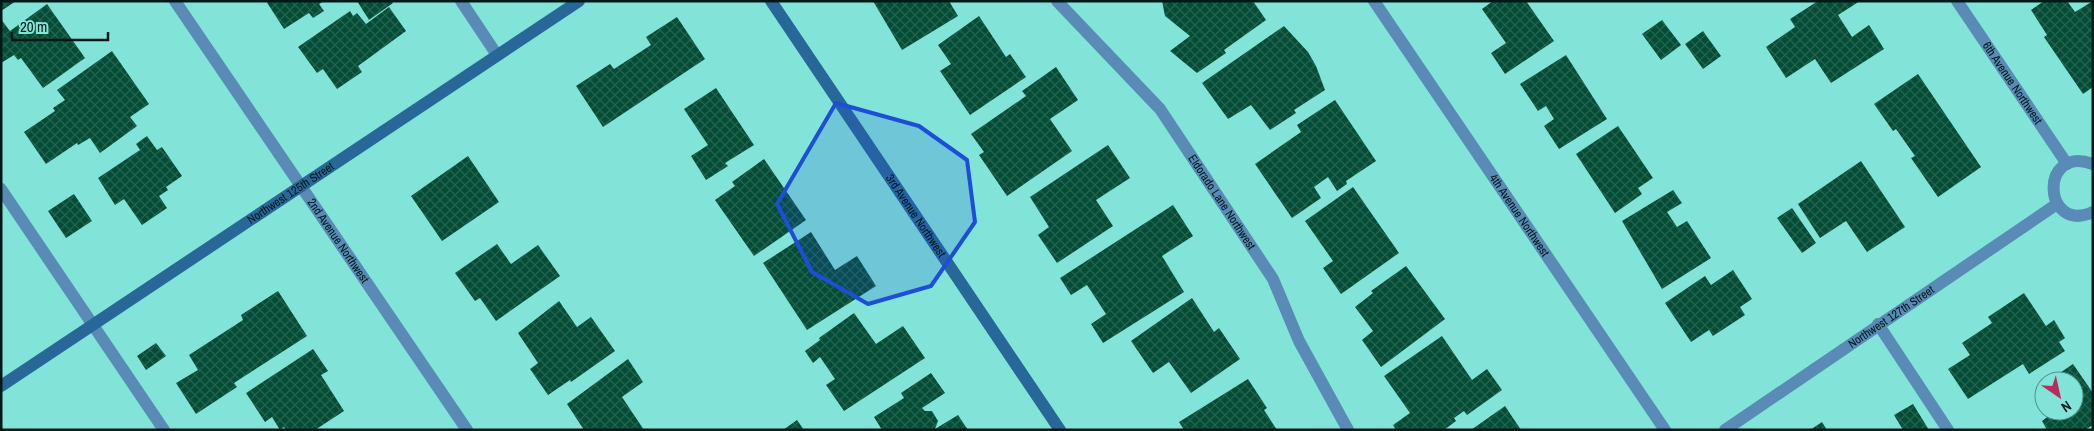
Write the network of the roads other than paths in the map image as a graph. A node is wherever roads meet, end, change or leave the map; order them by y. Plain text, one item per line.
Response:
1 (175, 1) edge
2 (461, 1) edge
3 (578, 1) edge
4 (771, 1) edge
5 (1056, 1) edge
6 (1374, 1) edge
7 (1957, 1) edge
8 (497, 56) junction
9 (2067, 164) junction
10 (2093, 164) edge
11 (301, 187) junction
12 (1, 188) edge
13 (2057, 204) junction
14 (2093, 212) edge
15 (1878, 324) junction
16 (93, 325) junction
17 (1, 386) edge
18 (164, 430) edge
19 (467, 430) edge
20 (1060, 430) edge
21 (1348, 430) edge
22 (1665, 430) edge
23 (1725, 430) edge
24 (1948, 430) edge

1 - 11 street, 2nd Avenue Northwest
2 - 8 street
3 - 8 street, Northwest 125th Street
4 - 20 street, 3rd Avenue Northwest
5 - 21 street, Eldorado Lane Northwest
6 - 22 street, 4th Avenue Northwest
7 - 9 street, 6th Avenue Northwest
8 - 11 street, Northwest 125th Street
9 - 10 street
9 - 13 street
11 - 16 street, Northwest 125th Street
11 - 19 street, 2nd Avenue Northwest
12 - 16 street
13 - 14 street
13 - 15 street, Northwest 127th Street
15 - 23 street, Northwest 127th Street
15 - 24 street
16 - 17 street, Northwest 125th Street
16 - 18 street

